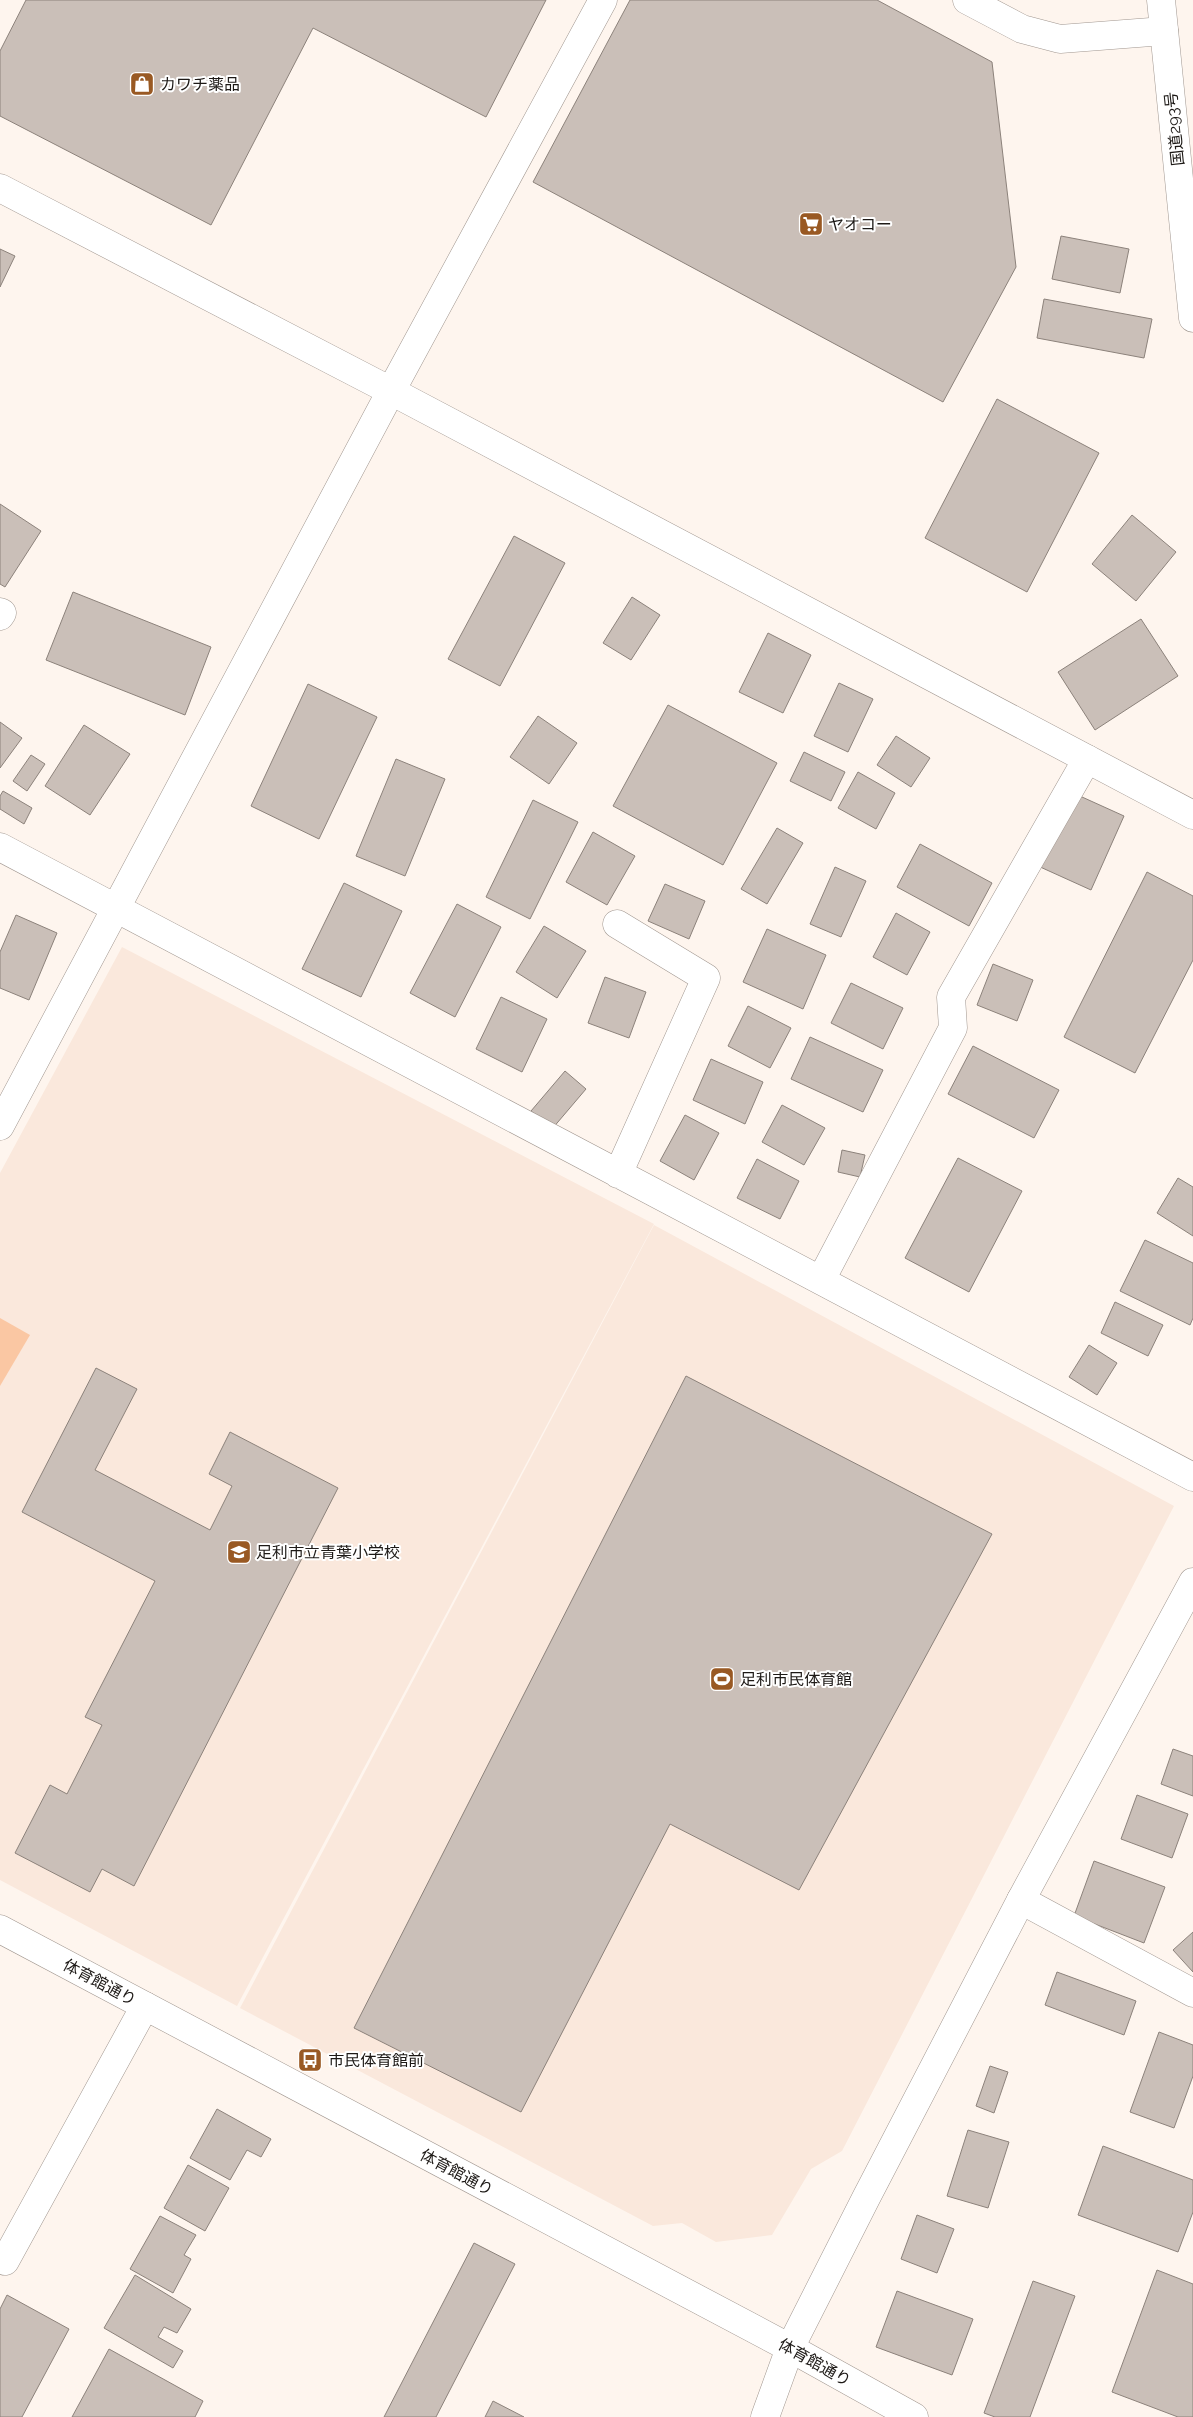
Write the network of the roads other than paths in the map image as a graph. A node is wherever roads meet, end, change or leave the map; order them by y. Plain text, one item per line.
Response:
1 (603, 0) edge
2 (967, 0) edge
3 (1161, 0) edge
4 (1164, 31) junction
5 (0, 188) edge
6 (1193, 318) edge
7 (391, 391) junction
8 (0, 612) edge
9 (0, 616) edge
10 (1087, 759) junction
11 (1193, 815) edge
12 (0, 847) edge
13 (114, 908) junction
14 (617, 924) dead end
15 (0, 1126) edge
16 (618, 1174) junction
17 (821, 1280) junction
18 (1193, 1476) edge
19 (1193, 1582) edge
20 (1021, 1900) junction
21 (0, 1929) edge
22 (1193, 1993) edge
23 (145, 2006) junction
24 (6, 2261) dead end
25 (790, 2348) junction
26 (765, 2417) edge
27 (914, 2417) edge

1 - 7 main road
2 - 4 main road
3 - 4 main road, 国道293号
4 - 6 main road, 国道293号
5 - 7 main road
7 - 10 main road
7 - 13 main road
8 - 9 main road
10 - 11 main road
10 - 17 main road
12 - 13 main road
13 - 15 main road
13 - 16 main road
14 - 16 main road
16 - 17 main road
17 - 18 main road
19 - 20 main road
20 - 22 main road
20 - 25 main road
21 - 23 main road, 体育館通り
23 - 24 main road
23 - 25 main road, 体育館通り
25 - 26 main road
25 - 27 main road, 体育館通り

